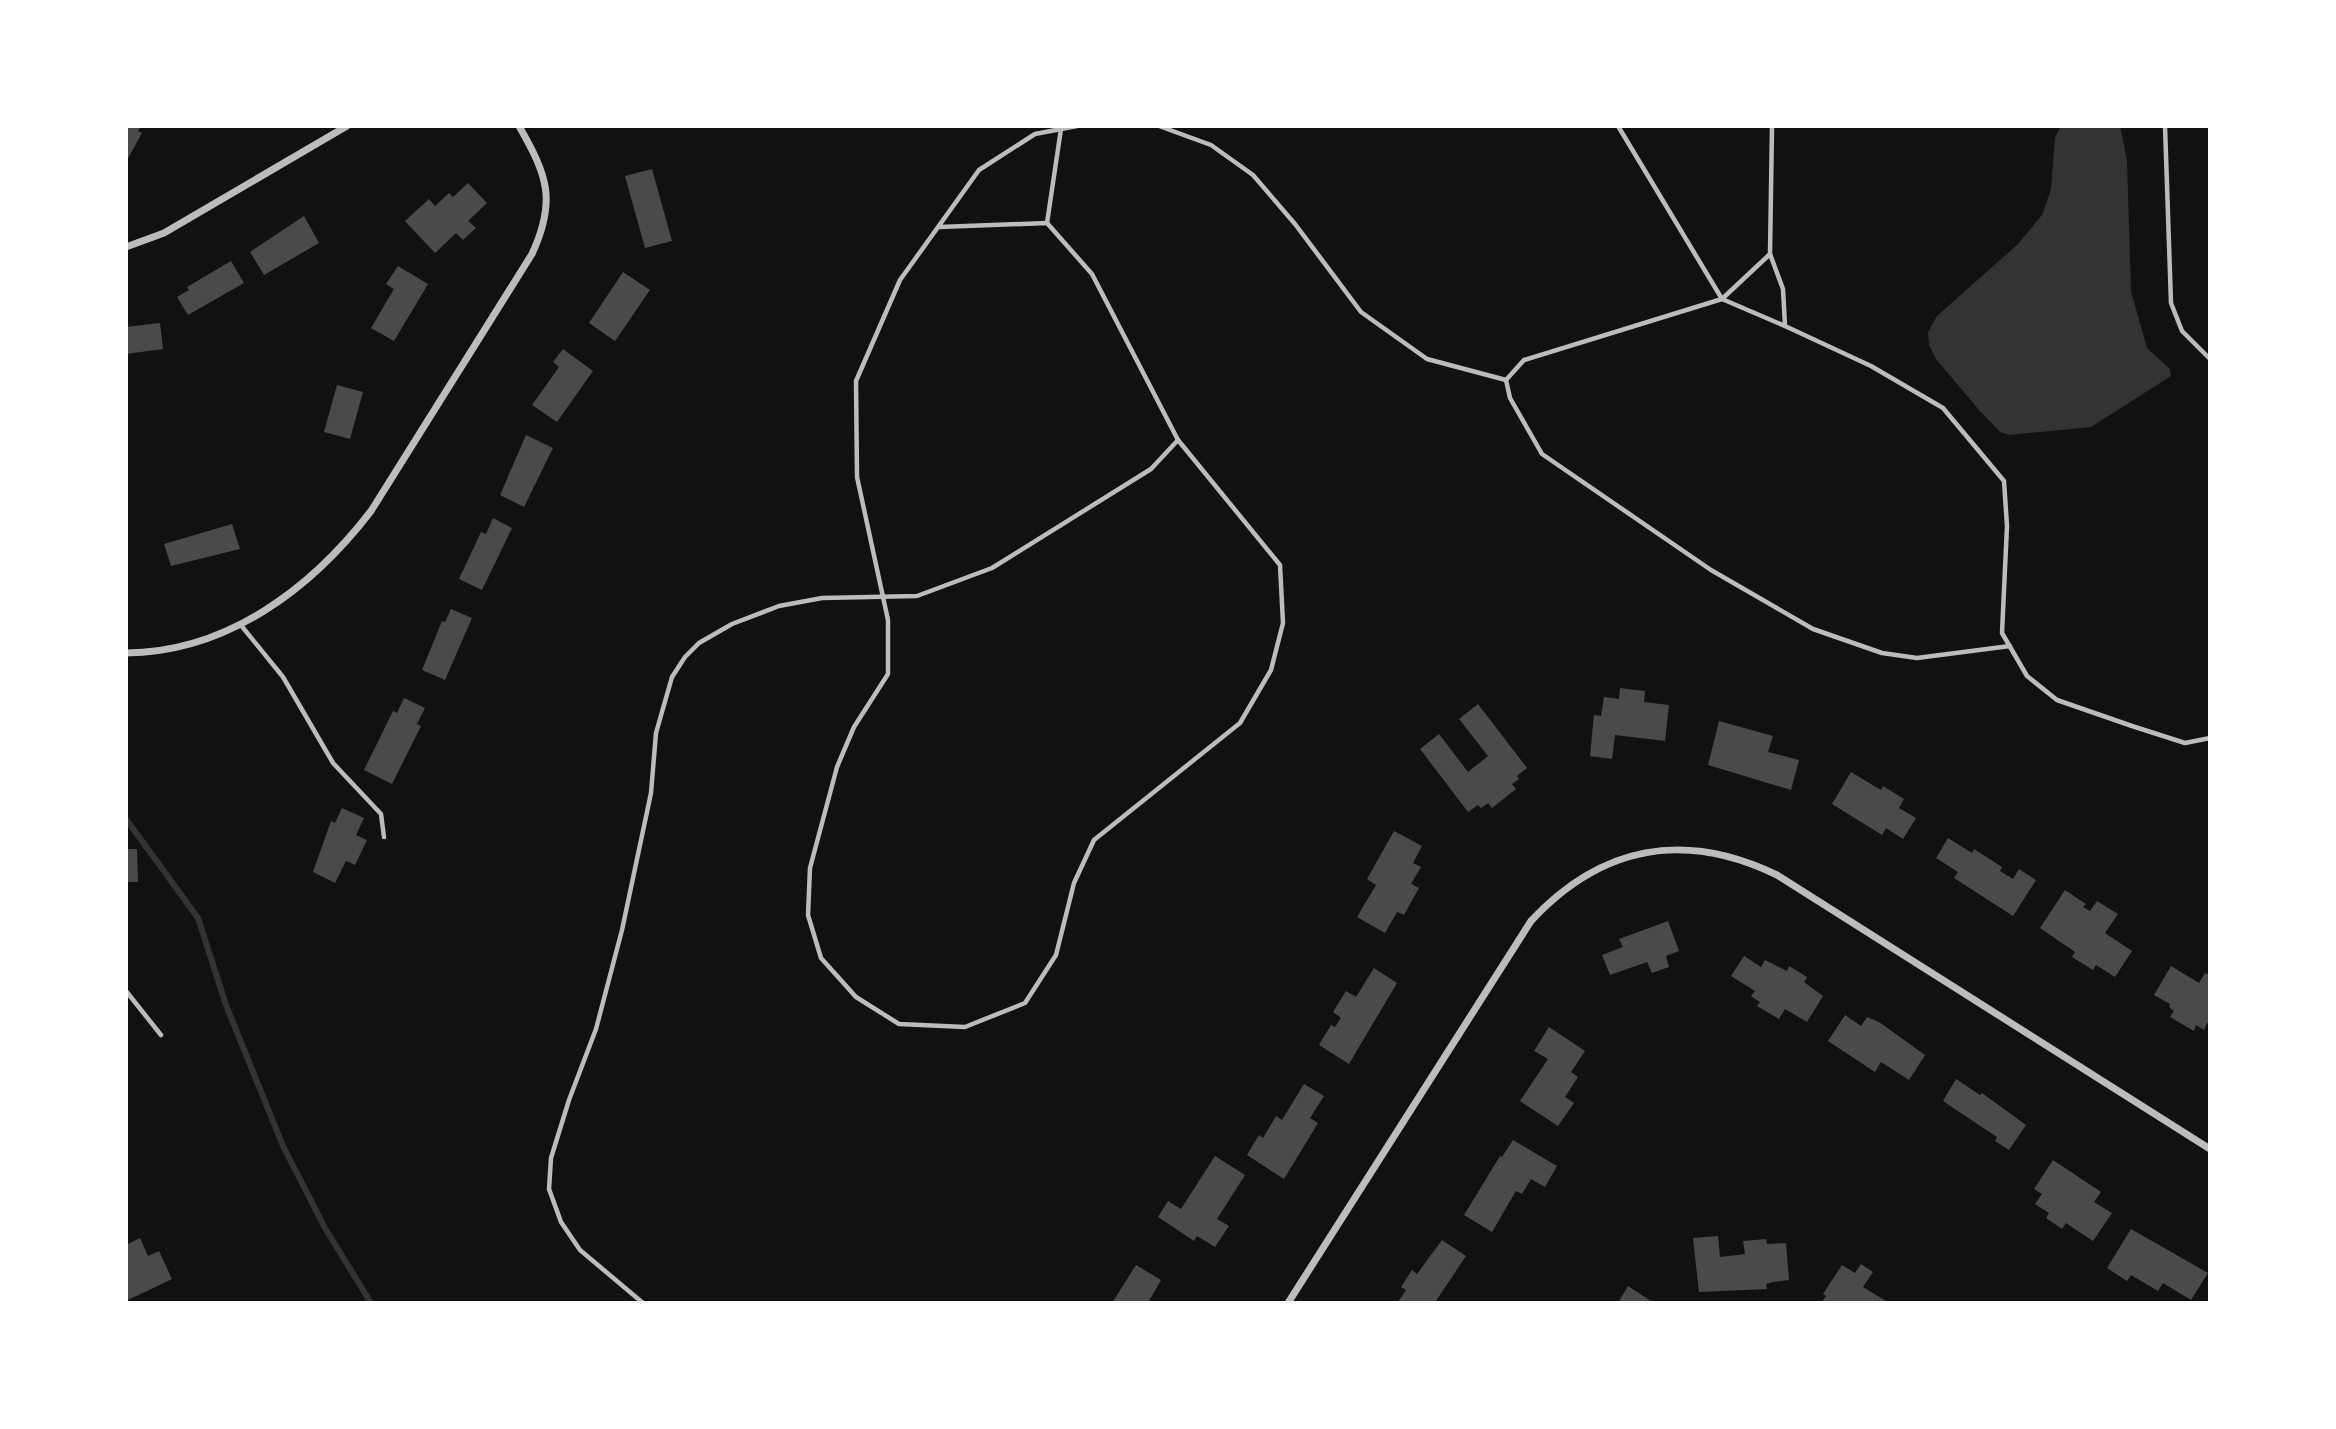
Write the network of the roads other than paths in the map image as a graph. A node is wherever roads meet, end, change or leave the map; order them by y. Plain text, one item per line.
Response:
1 (347, 126) edge
2 (519, 126) edge
3 (1077, 126) edge
4 (1159, 126) edge
5 (1618, 126) edge
6 (1772, 126) edge
7 (2165, 126) edge
8 (1061, 128) junction
9 (1047, 223) junction
10 (940, 227) junction
11 (126, 247) edge
12 (1770, 254) junction
13 (1722, 299) junction
14 (1785, 326) junction
15 (2210, 359) edge
16 (1506, 380) junction
17 (1178, 440) junction
18 (883, 597) junction
19 (240, 624) junction
20 (2010, 646) junction
21 (126, 653) edge
22 (2210, 738) edge
23 (384, 837) dead end
24 (126, 991) edge
25 (161, 1035) dead end
26 (2210, 1149) edge
27 (643, 1303) edge
28 (1288, 1303) edge

1 - 11 street
2 - 19 street
3 - 8 lane
4 - 16 lane
5 - 13 lane
6 - 12 lane
7 - 15 lane
8 - 9 lane
8 - 10 lane
9 - 10 lane
9 - 17 lane
10 - 18 lane
12 - 13 lane
12 - 14 lane
13 - 14 lane
13 - 16 lane
14 - 20 lane
16 - 20 lane
17 - 18 lane
17 - 18 lane
18 - 27 lane
19 - 21 street
19 - 23 lane
20 - 22 lane
24 - 25 lane
26 - 28 street

